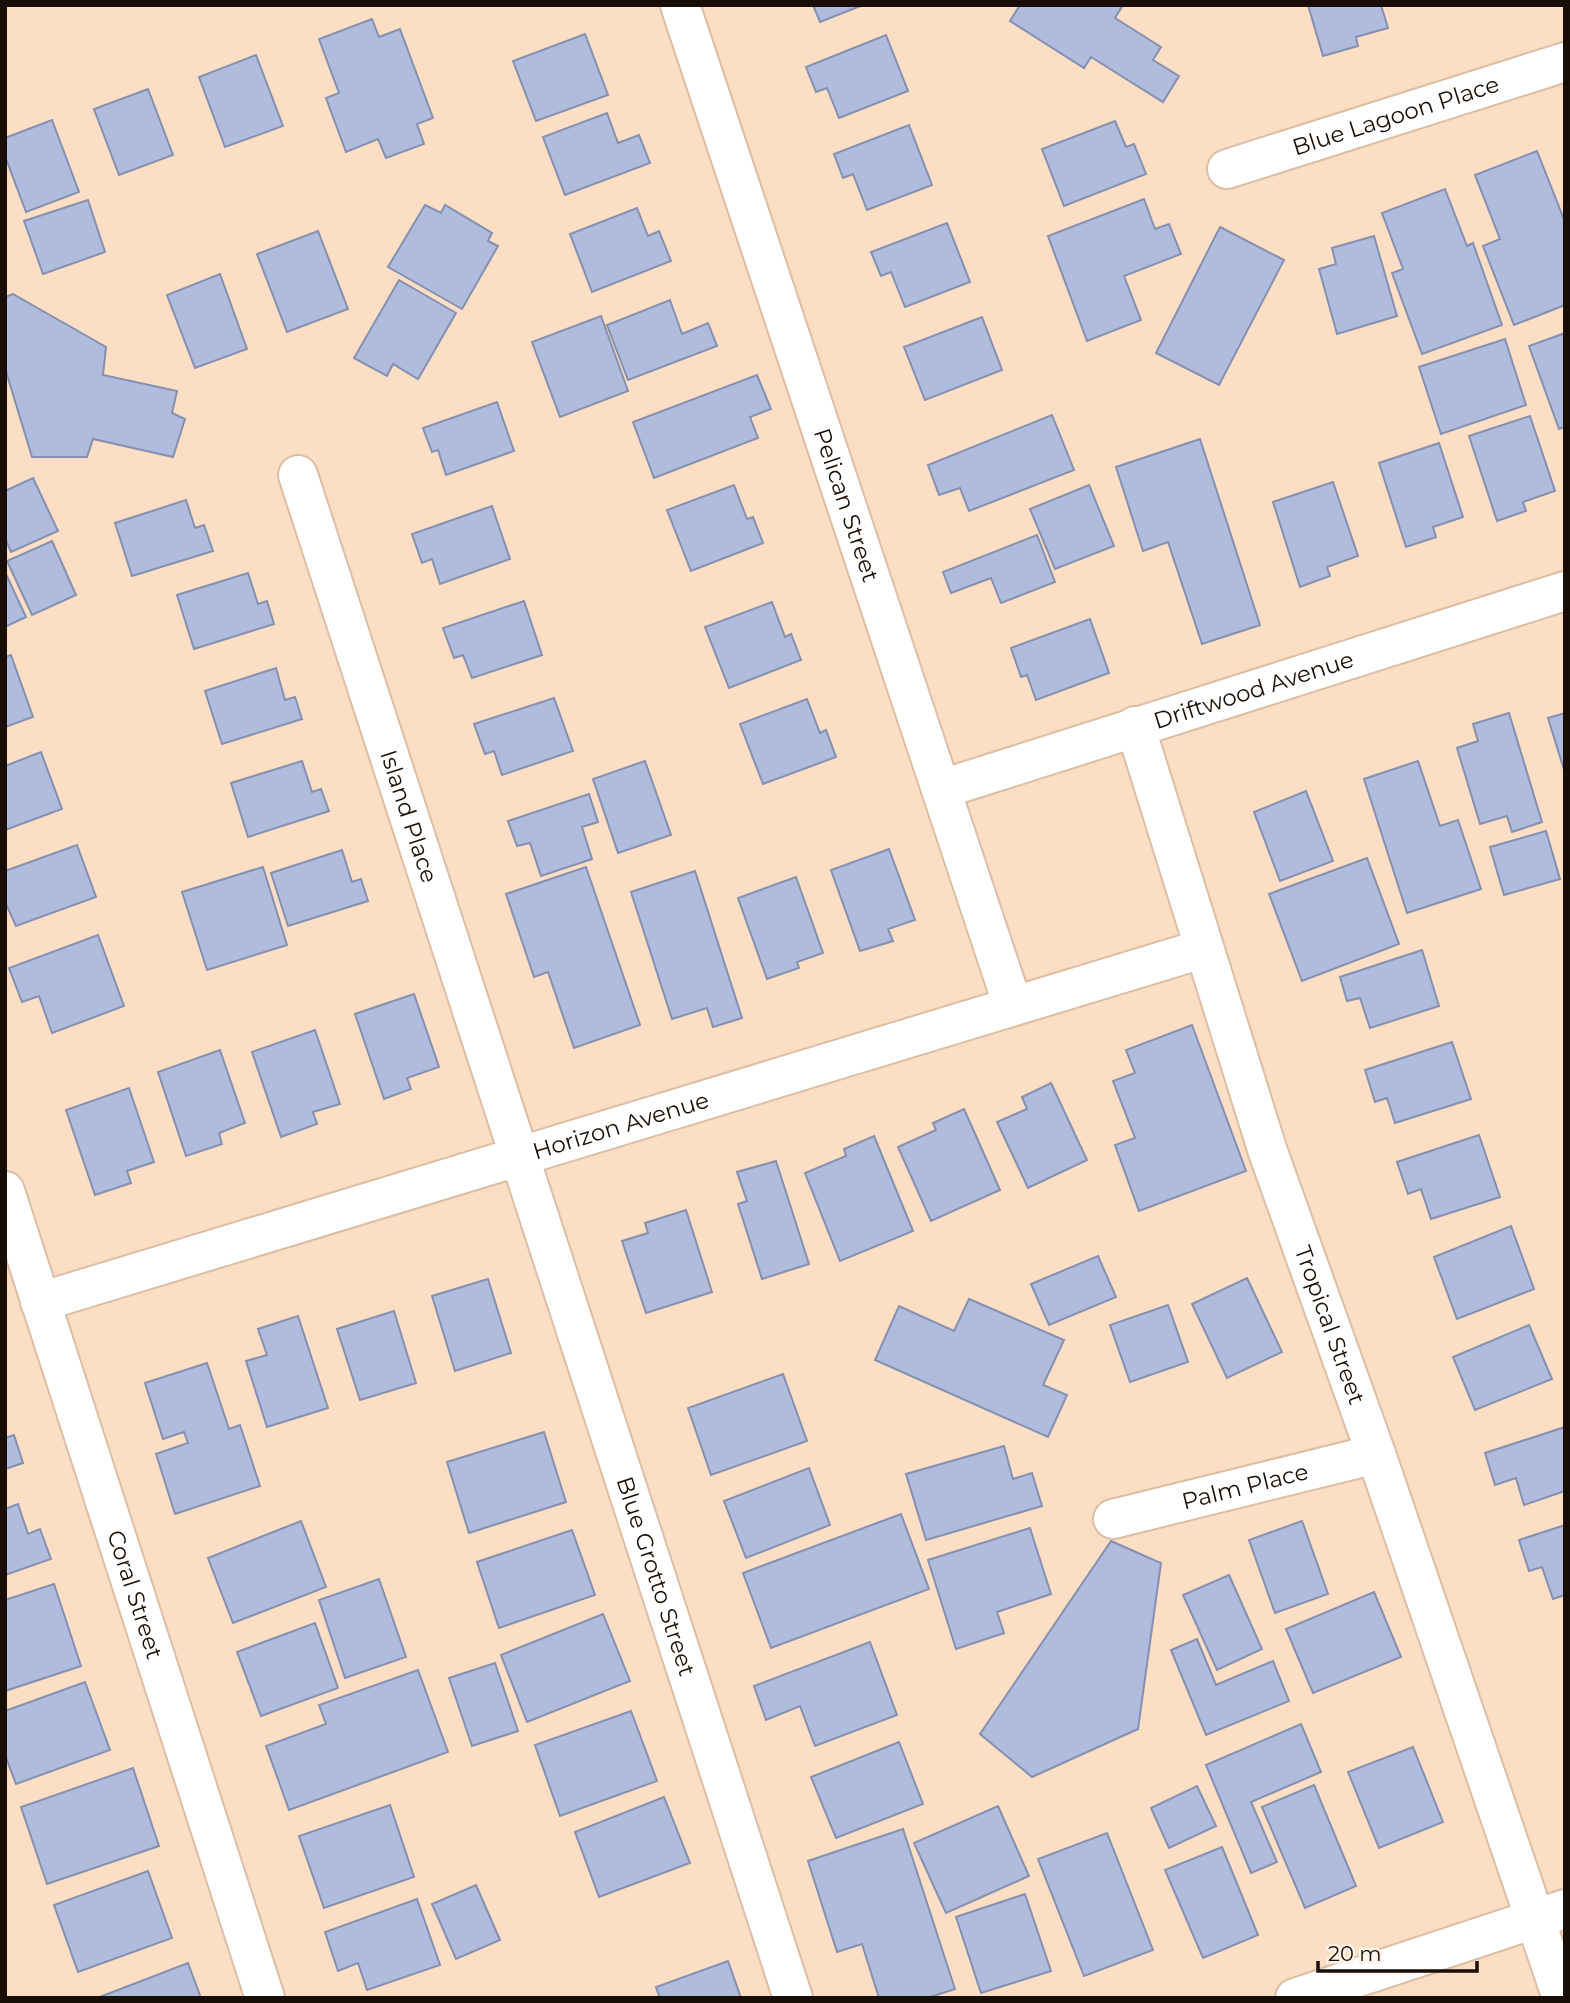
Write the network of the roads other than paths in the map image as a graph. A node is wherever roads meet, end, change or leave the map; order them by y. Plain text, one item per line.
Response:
1 (680, 5) edge
2 (1565, 62) edge
3 (1227, 169) dead end
4 (298, 475) dead end
5 (1565, 591) edge
6 (1135, 726) junction
7 (942, 789) junction
8 (1202, 949) junction
9 (1013, 1006) junction
10 (521, 1156) junction
11 (5, 1191) edge
12 (40, 1302) junction
13 (1376, 1454) junction
14 (1113, 1519) dead end
15 (1550, 1914) edge
16 (265, 1998) edge
17 (793, 1998) edge
18 (1295, 1998) edge
19 (1562, 1998) edge

1 - 7 street, Pelican Street
2 - 3 street, Blue Lagoon Place
4 - 10 street, Island Place
5 - 6 street, Driftwood Avenue
6 - 7 street, Driftwood Avenue
6 - 8 street, Tropical Street
7 - 9 street, Pelican Street
8 - 9 street, Horizon Avenue
8 - 13 street, Tropical Street
9 - 10 street, Horizon Avenue
10 - 12 street, Horizon Avenue
10 - 17 street, Blue Grotto Street
11 - 12 street, Coral Street
12 - 16 street, Coral Street
13 - 14 street, Palm Place
13 - 15 street, Tropical Street
15 - 18 street
15 - 19 street, Tropical Street

